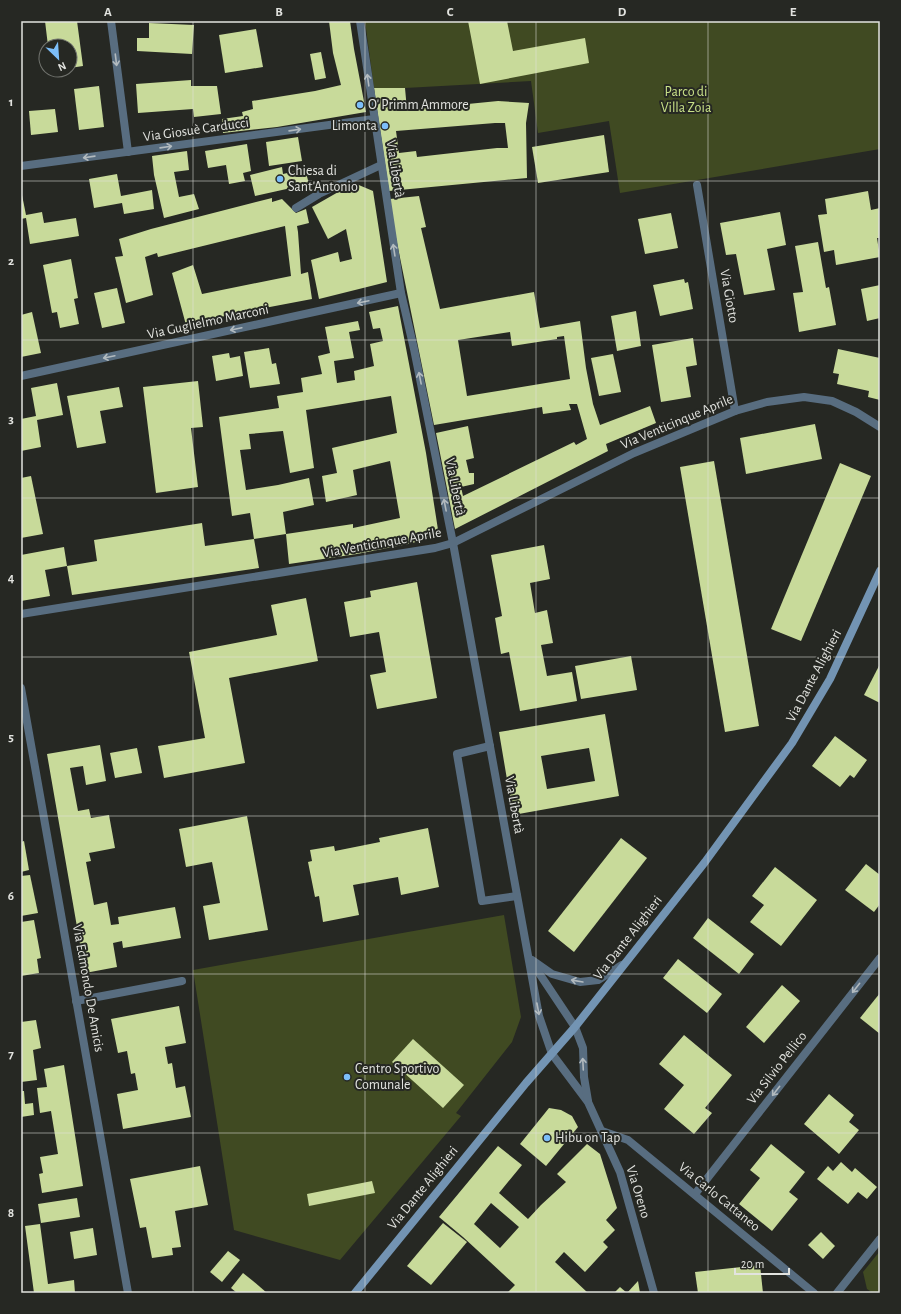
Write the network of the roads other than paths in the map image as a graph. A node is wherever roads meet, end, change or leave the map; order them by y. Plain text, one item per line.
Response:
1 (111, 21) edge
2 (360, 21) edge
3 (374, 119) junction
4 (128, 152) junction
5 (381, 164) junction
6 (21, 166) edge
7 (697, 185) dead end
8 (296, 208) dead end
9 (401, 294) junction
10 (21, 376) edge
11 (735, 411) junction
12 (880, 427) edge
13 (453, 544) junction
14 (880, 571) edge
15 (21, 614) edge
16 (21, 688) edge
17 (490, 746) junction
18 (517, 896) junction
19 (528, 957) junction
20 (880, 958) edge
21 (625, 964) junction
22 (182, 981) dead end
23 (76, 1000) junction
24 (574, 1027) junction
25 (552, 1054) junction
26 (588, 1102) junction
27 (602, 1131) junction
28 (695, 1194) junction
29 (880, 1239) edge
30 (128, 1293) edge
31 (355, 1293) edge
32 (654, 1293) edge
33 (814, 1293) edge
34 (837, 1293) edge

1 -> 4 street
3 -> 2 street, Via Libertà
4 -> 3 street, Via Giosuè Carducci
3 - 5 street, Via Libertà
4 -> 6 street, Via Giosuè Carducci
5 - 8 street
9 -> 5 street, Via Libertà
7 - 11 street, Via Giotto
9 -> 10 street, Via Guglielmo Marconi
13 -> 9 street, Via Libertà
11 - 12 street, Via Venticinque Aprile
11 - 13 street, Via Venticinque Aprile
13 - 15 street, Via Venticinque Aprile
13 - 17 street, Via Libertà
14 - 21 main road, Via Dante Alighieri
16 - 23 street, Via Edmondo De Amicis
17 - 18 street, Via Libertà
17 - 18 street
18 - 19 street, Via Libertà
21 -> 19 street
19 - 24 street, Via Libertà
19 -> 25 street, Via Libertà
20 -> 28 street, Via Silvio Pellico
21 - 24 main road, Via Dante Alighieri
22 - 23 street
23 - 30 street, Via Edmondo De Amicis
24 - 25 main road, Via Dante Alighieri
26 -> 24 street, Via Oreno
25 - 26 street, Via Oreno
25 - 31 main road, Via Dante Alighieri
26 - 27 street, Via Oreno
27 - 28 street, Via Carlo Cattaneo
27 - 32 street, Via Oreno
28 - 33 street, Via Carlo Cattaneo
29 - 34 street

